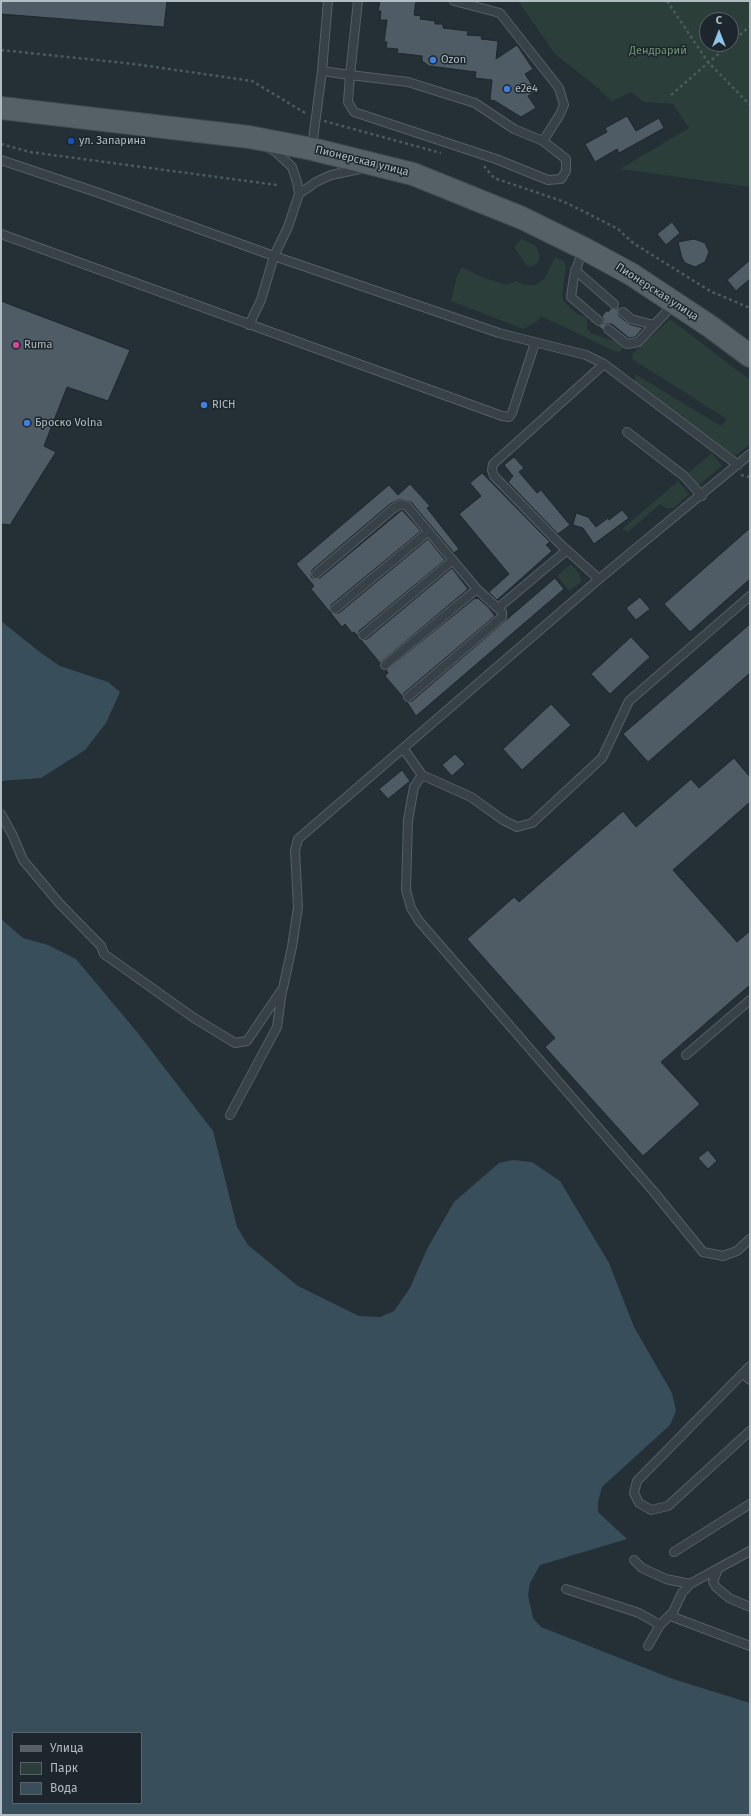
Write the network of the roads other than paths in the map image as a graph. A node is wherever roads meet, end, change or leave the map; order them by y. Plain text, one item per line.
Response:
1 (328, 1) edge
2 (358, 1) edge
3 (454, 1) edge
4 (322, 71) junction
5 (350, 75) junction
6 (1, 108) edge
7 (249, 137) junction
8 (543, 141) junction
9 (312, 149) junction
10 (1, 160) edge
11 (389, 166) junction
12 (299, 194) junction
13 (1, 234) edge
14 (583, 248) junction
15 (274, 256) junction
16 (575, 270) junction
17 (675, 303) junction
18 (614, 304) dead end
19 (623, 312) dead end
20 (599, 320) dead end
21 (249, 325) junction
22 (654, 325) junction
23 (608, 328) dead end
24 (535, 343) junction
25 (750, 356) edge
26 (604, 364) junction
27 (627, 432) dead end
28 (750, 454) edge
29 (738, 465) junction
30 (702, 496) junction
31 (428, 532) junction
32 (567, 550) junction
33 (453, 560) junction
34 (316, 574) dead end
35 (599, 579) junction
36 (477, 589) junction
37 (750, 596) edge
38 (498, 608) junction
39 (335, 609) dead end
40 (363, 635) dead end
41 (385, 665) dead end
42 (408, 697) dead end
43 (403, 748) junction
44 (422, 775) junction
45 (1, 814) edge
46 (283, 988) junction
47 (750, 1000) edge
48 (686, 1055) dead end
49 (230, 1115) dead end
50 (750, 1239) edge
51 (750, 1366) edge
52 (743, 1373) junction
53 (750, 1380) edge
54 (750, 1431) edge
55 (750, 1504) edge
56 (674, 1552) dead end
57 (750, 1552) edge
58 (634, 1560) dead end
59 (718, 1569) junction
60 (690, 1584) junction
61 (566, 1589) dead end
62 (750, 1607) edge
63 (673, 1612) junction
64 (660, 1625) junction
65 (648, 1646) dead end
66 (750, 1646) edge

1 - 4 lane
2 - 5 lane
3 - 8 lane
4 - 5 lane
4 - 9 lane
5 - 8 lane
5 - 8 lane
6 - 7 main road, Пионерская улица
7 - 9 main road, Пионерская улица
7 - 12 lane
9 - 11 main road, Пионерская улица
10 - 15 lane
11 - 12 lane
11 - 14 main road, Пионерская улица
12 - 15 lane
13 - 21 lane
14 - 16 lane
14 - 17 main road, Пионерская улица
15 - 21 lane
15 - 24 lane
16 - 18 lane
16 - 20 lane
17 - 22 lane
17 - 25 main road, Пионерская улица
19 - 22 lane
21 - 24 lane
22 - 23 lane
24 - 26 lane
26 - 29 lane
26 - 32 lane
27 - 30 lane
28 - 29 lane
29 - 30 lane
30 - 35 lane
31 - 33 lane
31 - 34 lane
31 - 39 lane
32 - 35 lane
32 - 38 lane
33 - 36 lane
33 - 40 lane
35 - 43 lane
36 - 38 lane
36 - 41 lane
37 - 44 lane
38 - 42 lane
43 - 44 lane
43 - 46 lane
44 - 50 lane
45 - 46 lane
46 - 49 lane
47 - 48 lane
51 - 52 lane
52 - 53 lane
52 - 54 lane
55 - 56 lane
57 - 59 lane
58 - 60 lane
59 - 60 lane
59 - 62 lane
60 - 63 lane
61 - 64 lane
63 - 64 lane
63 - 66 lane
64 - 65 lane

